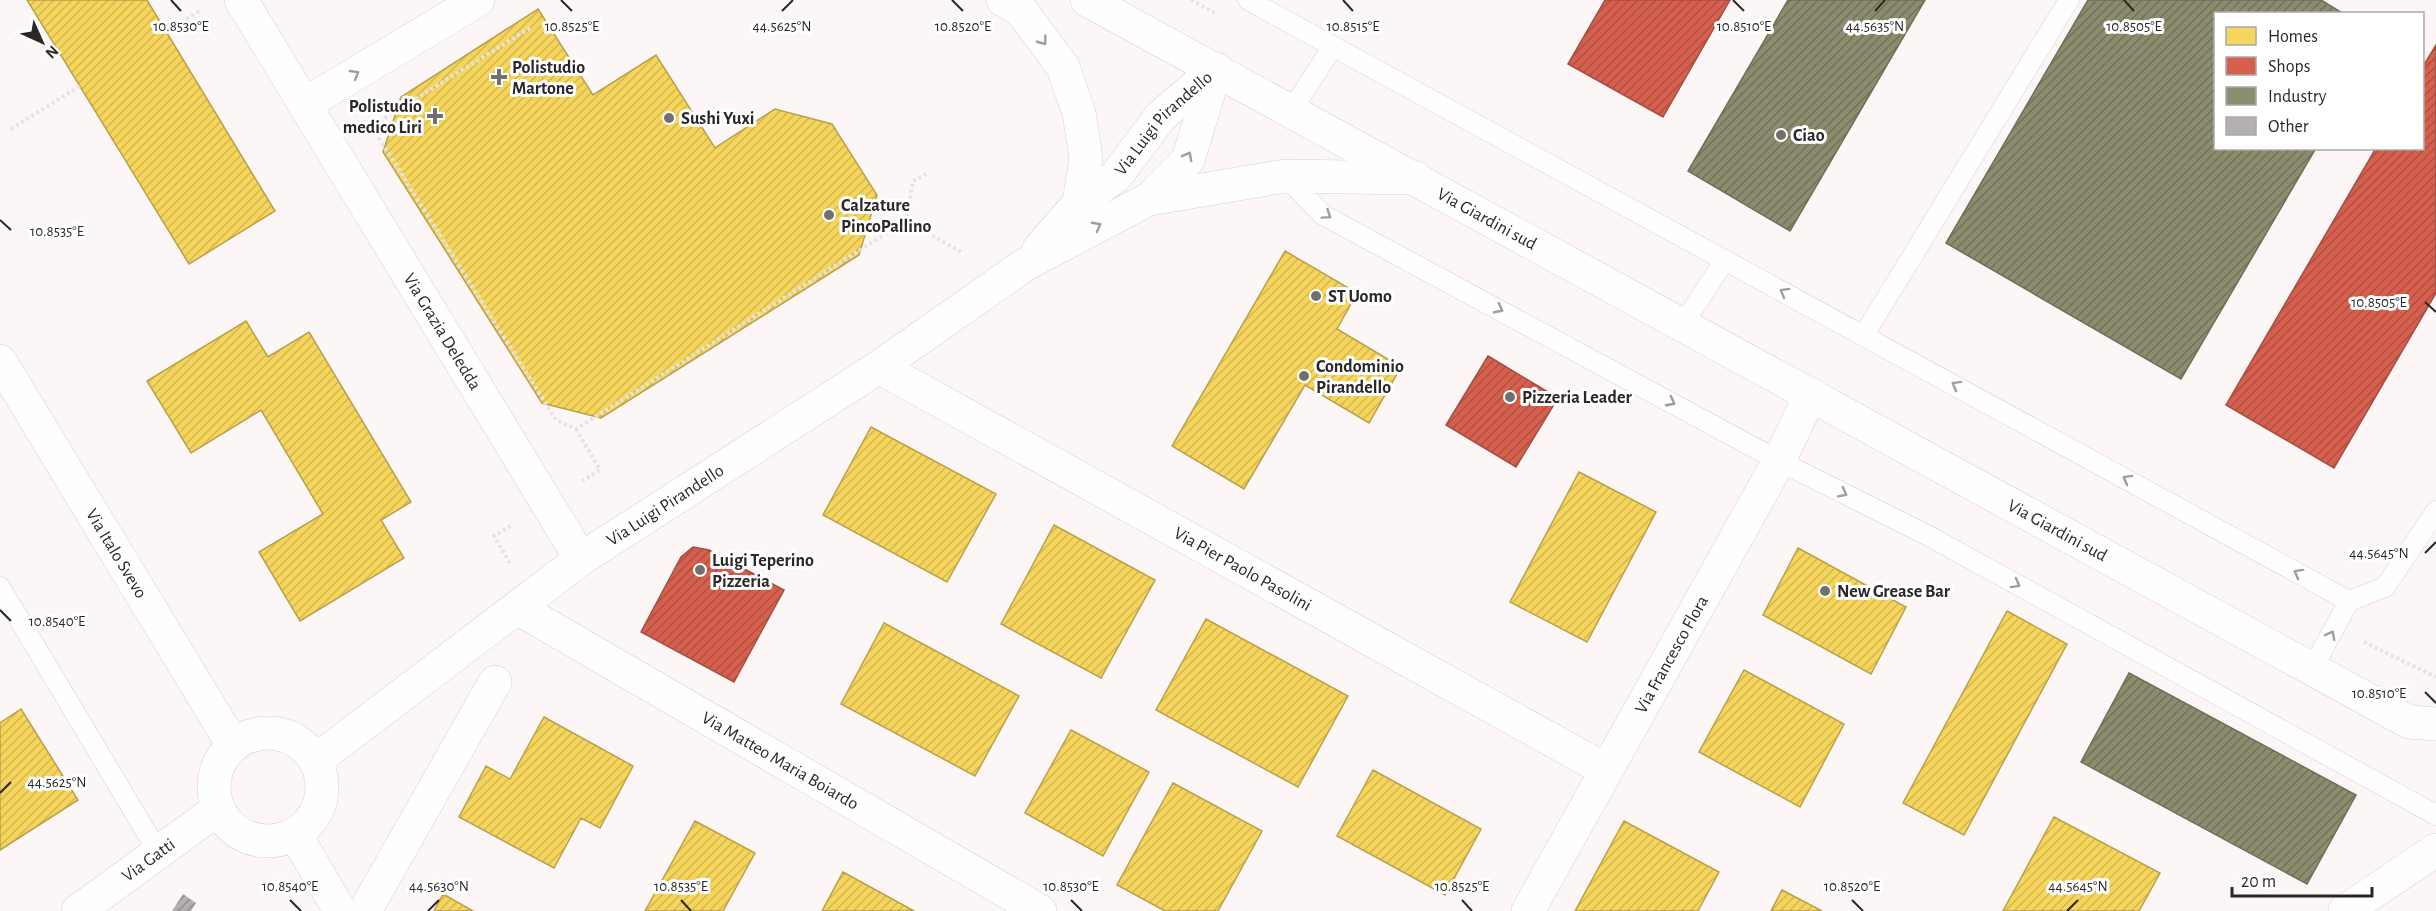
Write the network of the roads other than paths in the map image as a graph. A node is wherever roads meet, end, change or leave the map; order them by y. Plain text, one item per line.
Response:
1 (242, 0) edge
2 (478, 0) edge
3 (1003, 0) edge
4 (1087, 0) edge
5 (1248, 0) edge
6 (2069, 0) edge
7 (1333, 46) junction
8 (1216, 69) junction
9 (305, 104) junction
10 (1292, 110) junction
11 (1285, 176) junction
12 (1416, 178) junction
13 (1149, 199) junction
14 (1079, 203) junction
15 (1725, 260) junction
16 (1026, 264) junction
17 (1683, 324) junction
18 (1864, 335) junction
19 (0, 361) edge
20 (879, 366) junction
21 (1811, 394) junction
22 (1779, 461) junction
23 (2436, 511) edge
24 (581, 559) junction
25 (0, 587) edge
26 (2349, 601) junction
27 (519, 609) junction
28 (2312, 669) junction
29 (495, 682) dead end
30 (2436, 724) edge
31 (233, 745) junction
32 (315, 761) junction
33 (1606, 770) junction
34 (219, 809) junction
35 (2436, 815) edge
36 (295, 834) junction
37 (2436, 850) edge
38 (158, 852) junction
39 (78, 911) edge
40 (340, 911) edge
41 (365, 911) edge
42 (1040, 911) edge
43 (1528, 911) edge
44 (2345, 911) edge

1 - 9 street, Via Grazia Deledda
9 -> 2 street
3 -> 14 street, Via Luigi Pirandello
4 - 8 street, Via Giardini sud
5 - 7 lane
6 - 18 lane
7 - 10 lane
7 - 15 lane
8 - 10 street, Via Giardini sud
13 -> 8 street, Via Luigi Pirandello
8 - 14 street, Via Luigi Pirandello
9 - 24 street, Via Grazia Deledda
10 - 12 street, Via Giardini sud
11 - 12 street, Via Luigi Pirandello
11 - 13 street, Via Luigi Pirandello
11 -> 22 lane
12 - 17 street, Via Giardini sud
16 -> 13 street, Via Luigi Pirandello
14 - 16 street, Via Luigi Pirandello
15 - 17 lane
18 -> 15 lane
16 - 20 street, Via Luigi Pirandello
17 - 21 street, Via Giardini sud
26 -> 18 lane
19 - 31 street, Via Italo Svevo
20 - 24 street, Via Luigi Pirandello
20 - 33 street, Via Pier Paolo Pasolini
21 - 22 street, Via Francesco Flora
21 - 28 street, Via Giardini sud
22 - 33 street, Via Francesco Flora
22 -> 35 lane
23 - 26 lane
24 - 27 street, Via Luigi Pirandello
25 - 38 lane
28 -> 26 lane
27 - 32 street, Via Luigi Pirandello
27 - 42 street, Via Matteo Maria Boiardo
28 - 30 street, Via Giardini sud
29 - 41 street
31 - 32 street
31 - 34 street
32 - 36 street
33 - 43 street, Via Francesco Flora
34 - 36 street
34 - 38 street, Via Gatti
36 - 40 street
37 - 44 street
38 - 39 street, Via Gatti

